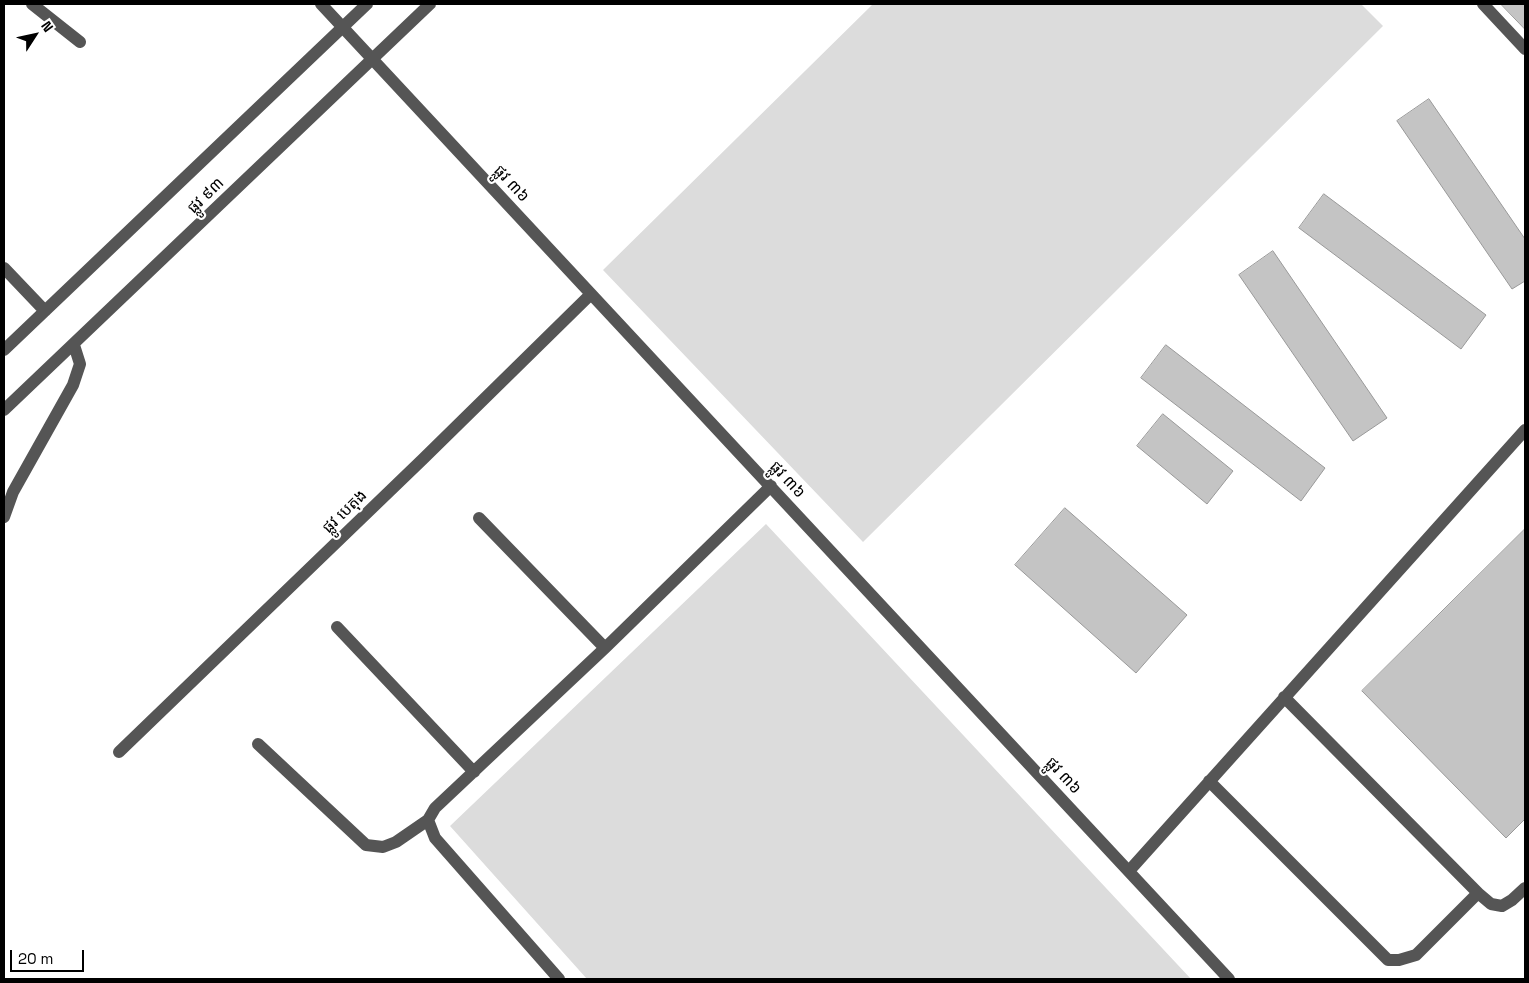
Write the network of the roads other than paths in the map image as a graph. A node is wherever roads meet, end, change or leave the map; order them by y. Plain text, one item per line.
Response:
1 (32, 4) edge
2 (321, 4) edge
3 (367, 4) edge
4 (430, 4) edge
5 (1484, 4) edge
6 (343, 27) junction
7 (80, 42) dead end
8 (1525, 49) edge
9 (373, 58) junction
10 (4, 268) edge
11 (591, 294) junction
12 (45, 311) junction
13 (74, 345) junction
14 (4, 350) edge
15 (4, 410) edge
16 (1525, 430) edge
17 (771, 486) junction
18 (4, 517) edge
19 (479, 518) dead end
20 (337, 627) dead end
21 (605, 648) junction
22 (1284, 697) junction
23 (258, 744) dead end
24 (119, 752) dead end
25 (474, 772) junction
26 (1209, 781) junction
27 (428, 820) junction
28 (1129, 871) junction
29 (1525, 888) edge
30 (1478, 893) junction
31 (559, 979) edge
32 (1229, 979) edge

1 - 7 street
2 - 6 street, ផ្លូវ ៣៦
3 - 6 street, ផ្លូវ ៩៣
4 - 9 street, ផ្លូវ ៩៣
5 - 8 street
6 - 9 street, ផ្លូវ ៣៦
6 - 12 street, ផ្លូវ ៩៣
9 - 11 street, ផ្លូវ ៣៦
9 - 13 street, ផ្លូវ ៩៣
10 - 12 street
11 - 17 street, ផ្លូវ ៣៦
11 - 24 street, ផ្លូវ បេតុង
12 - 14 street, ផ្លូវ ៩៣
13 - 15 street, ផ្លូវ ៩៣
13 - 18 street
16 - 22 street
17 - 21 street
17 - 28 street, ផ្លូវ ៣៦
19 - 21 street
20 - 25 street
21 - 25 street
22 - 26 street
22 - 30 street
23 - 27 street
25 - 27 street
26 - 28 street
26 - 30 street
27 - 31 street
28 - 32 street, ផ្លូវ ៣៦
29 - 30 street

